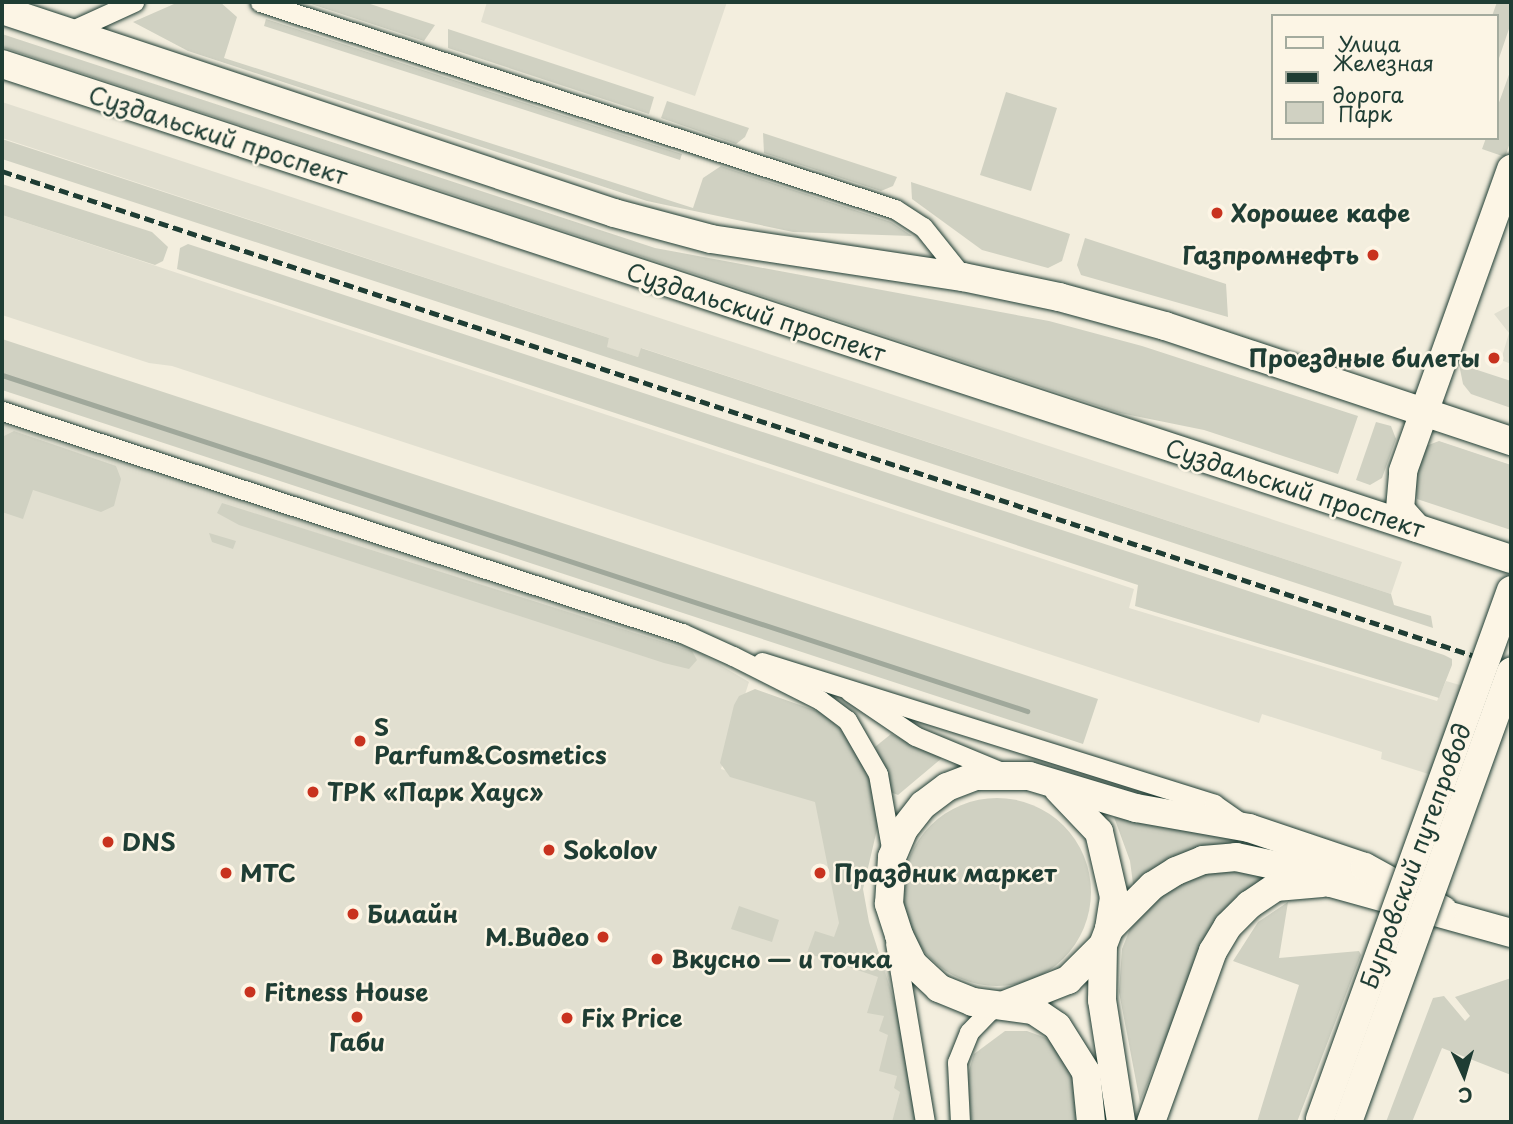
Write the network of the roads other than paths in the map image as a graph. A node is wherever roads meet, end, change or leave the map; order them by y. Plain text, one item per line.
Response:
1 (134, 2) edge
2 (260, 2) edge
3 (2, 10) edge
4 (66, 33) junction
5 (2, 64) edge
6 (1511, 169) edge
7 (963, 277) junction
8 (2, 411) edge
9 (1423, 412) junction
10 (1511, 441) edge
11 (1417, 528) junction
12 (1511, 559) edge
13 (1511, 590) edge
14 (733, 656) junction
15 (1511, 672) edge
16 (841, 684) junction
17 (1005, 773) junction
18 (1053, 785) junction
19 (1249, 828) junction
20 (892, 857) junction
21 (1331, 883) junction
22 (889, 904) junction
23 (1443, 910) junction
24 (1511, 933) edge
25 (1106, 937) junction
26 (1005, 1005) junction
27 (925, 1122) edge
28 (960, 1122) edge
29 (1091, 1122) edge
30 (1121, 1122) edge
31 (1151, 1122) edge
32 (1318, 1122) edge
33 (1348, 1122) edge

1 - 4 street
2 - 7 street
3 - 4 main road, Суздальский проспект
4 - 7 main road, Суздальский проспект
5 - 11 main road, Суздальский проспект
6 - 9 main road
7 - 9 main road, Суздальский проспект
8 - 14 street
9 - 10 main road, Суздальский проспект
9 - 11 main road
11 - 12 main road, Суздальский проспект
13 - 32 main road, Бугровский путепровод, bridge
14 - 16 street
14 - 20 street
15 - 33 main road, Бугровский путепровод, bridge
16 - 17 street
16 - 19 street
17 - 18 main road
17 - 20 main road
18 - 19 main road
18 - 25 main road
19 - 23 main road
20 - 22 main road
21 - 23 main road
21 - 25 main road
21 - 31 main road
22 - 26 main road
22 - 27 street
23 - 24 main road
25 - 26 main road
25 - 30 main road
26 - 28 street
26 - 29 main road

